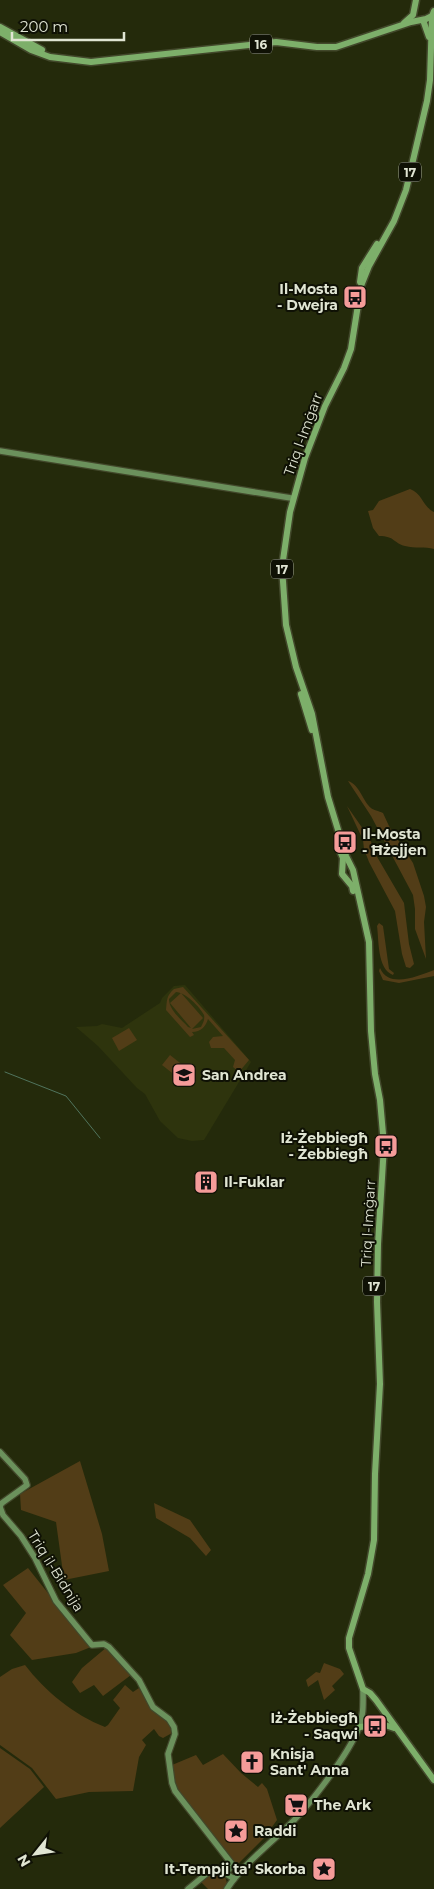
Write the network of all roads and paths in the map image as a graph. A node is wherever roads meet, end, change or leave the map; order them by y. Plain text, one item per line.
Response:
1 (416, 0) edge
2 (413, 13) junction
3 (433, 13) edge
4 (421, 20) junction
5 (0, 27) edge
6 (394, 28) junction
7 (0, 32) edge
8 (434, 33) edge
9 (428, 53) junction
10 (125, 58) junction
11 (430, 80) junction
12 (373, 258) junction
13 (362, 272) junction
14 (0, 451) edge
15 (291, 498) junction
16 (343, 868) junction
17 (353, 871) junction
18 (346, 879) junction
19 (0, 1452) edge
20 (0, 1507) edge
21 (362, 1689) junction
22 (386, 1715) junction
23 (382, 1724) junction
24 (360, 1727) junction
25 (397, 1730) junction
26 (434, 1780) edge
27 (233, 1873) junction
28 (228, 1888) edge
29 (188, 1889) edge

1 - 2 main road
2 - 4 main road
2 - 6 main road, 16
3 - 4 main road, 16
3 - 11 main road, Triq l-Imġarr / 17
4 - 6 main road, 16
4 - 9 main road, Triq l-Imġarr / 17
5 - 10 main road, 16
6 - 9 main road
6 - 10 main road, 16
7 - 10 main road, 16
8 - 11 main road
9 - 13 main road, Triq l-Imġarr / 17
11 - 12 main road, Triq l-Imġarr / 17
12 - 13 main road
12 - 17 main road, Triq l-Imġarr / 17
13 - 15 main road, Triq l-Imġarr / 17
14 - 15 street
15 - 16 main road, Triq l-Imġarr / 17
16 - 17 main road
16 - 18 main road, Triq l-Imġarr / 17
17 - 18 main road
17 - 21 main road, Triq l-Imġarr / 17
18 - 21 main road, Triq l-Imġarr / 17
19 - 20 street, Triq il-Bidnija
20 - 27 street, Triq il-Bidnija
21 - 22 main road, 17
21 - 24 street
21 - 27 street
22 - 23 main road
22 - 25 main road, 17
23 - 24 main road
23 - 25 main road
24 - 27 street
25 - 26 main road, 17
27 - 28 street
27 - 29 street

